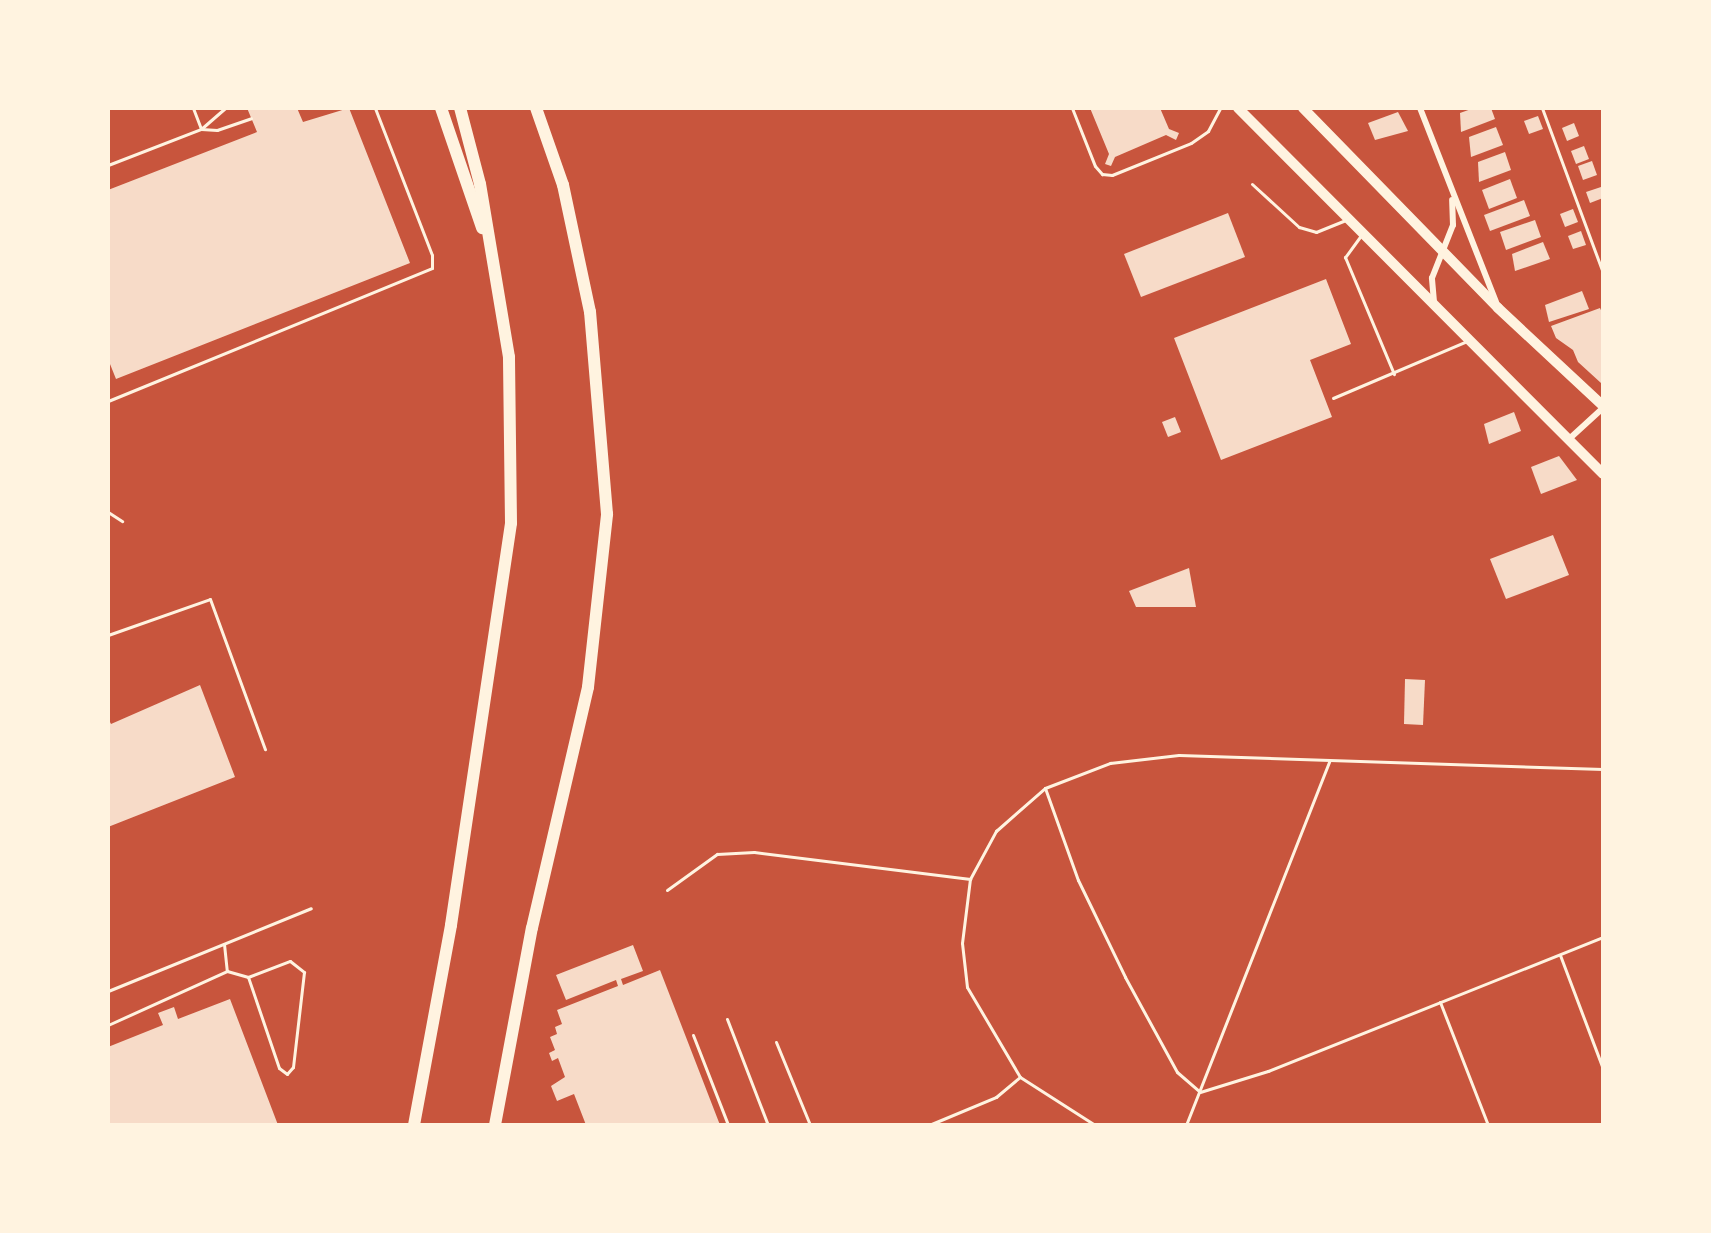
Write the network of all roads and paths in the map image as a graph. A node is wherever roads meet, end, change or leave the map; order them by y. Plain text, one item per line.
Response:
1 (193, 108) edge
2 (225, 108) edge
3 (375, 108) edge
4 (441, 108) edge
5 (460, 108) edge
6 (536, 108) edge
7 (1072, 108) edge
8 (1220, 108) edge
9 (1238, 108) edge
10 (1303, 108) edge
11 (1420, 108) edge
12 (1542, 108) edge
13 (251, 118) dead end
14 (201, 129) junction
15 (108, 165) edge
16 (1252, 184) dead end
17 (1450, 188) junction
18 (1349, 218) junction
19 (1364, 233) junction
20 (1441, 249) junction
21 (496, 269) junction
22 (1603, 273) edge
23 (1434, 302) junction
24 (1498, 308) junction
25 (1470, 339) junction
26 (1394, 374) junction
27 (1333, 398) dead end
28 (108, 401) edge
29 (1603, 407) edge
30 (1568, 440) junction
31 (1603, 474) edge
32 (108, 512) edge
33 (122, 521) dead end
34 (108, 635) edge
35 (265, 749) dead end
36 (1330, 760) junction
37 (1603, 769) edge
38 (1045, 788) junction
39 (970, 879) junction
40 (667, 890) dead end
41 (311, 908) dead end
42 (1603, 937) edge
43 (224, 944) junction
44 (1560, 955) junction
45 (227, 971) junction
46 (248, 977) junction
47 (108, 991) edge
48 (1440, 1002) junction
49 (727, 1019) dead end
50 (108, 1025) edge
51 (693, 1035) dead end
52 (776, 1042) dead end
53 (1603, 1069) edge
54 (1020, 1077) junction
55 (1200, 1092) junction
56 (414, 1125) edge
57 (495, 1125) edge
58 (728, 1125) edge
59 (768, 1125) edge
60 (810, 1125) edge
61 (929, 1125) edge
62 (1095, 1125) edge
63 (1186, 1125) edge
64 (1488, 1125) edge

1 - 14 lane
2 - 14 lane
3 - 28 lane
4 - 21 highway
5 - 21 highway
6 - 57 highway
7 - 8 lane
9 - 18 main road
10 - 20 main road
11 - 17 street
12 - 22 lane
13 - 14 lane
14 - 15 lane
16 - 18 lane
17 - 20 street
17 - 24 street
18 - 19 main road
19 - 23 main road
19 - 26 lane
20 - 23 street
20 - 24 main road
21 - 56 highway
23 - 25 main road
24 - 29 main road
25 - 26 lane
25 - 30 main road
26 - 27 lane
29 - 30 street
30 - 31 main road
32 - 33 lane
34 - 35 lane
36 - 37 lane
36 - 38 lane
36 - 55 lane
38 - 39 lane
38 - 55 lane
39 - 40 lane
39 - 54 lane
41 - 43 lane
42 - 44 lane
43 - 45 lane
43 - 47 lane
44 - 48 lane
44 - 53 lane
45 - 46 lane
45 - 50 lane
46 - 46 lane
48 - 55 lane
48 - 64 lane
49 - 59 lane
51 - 58 lane
52 - 60 lane
54 - 61 lane
54 - 62 lane
55 - 63 lane

